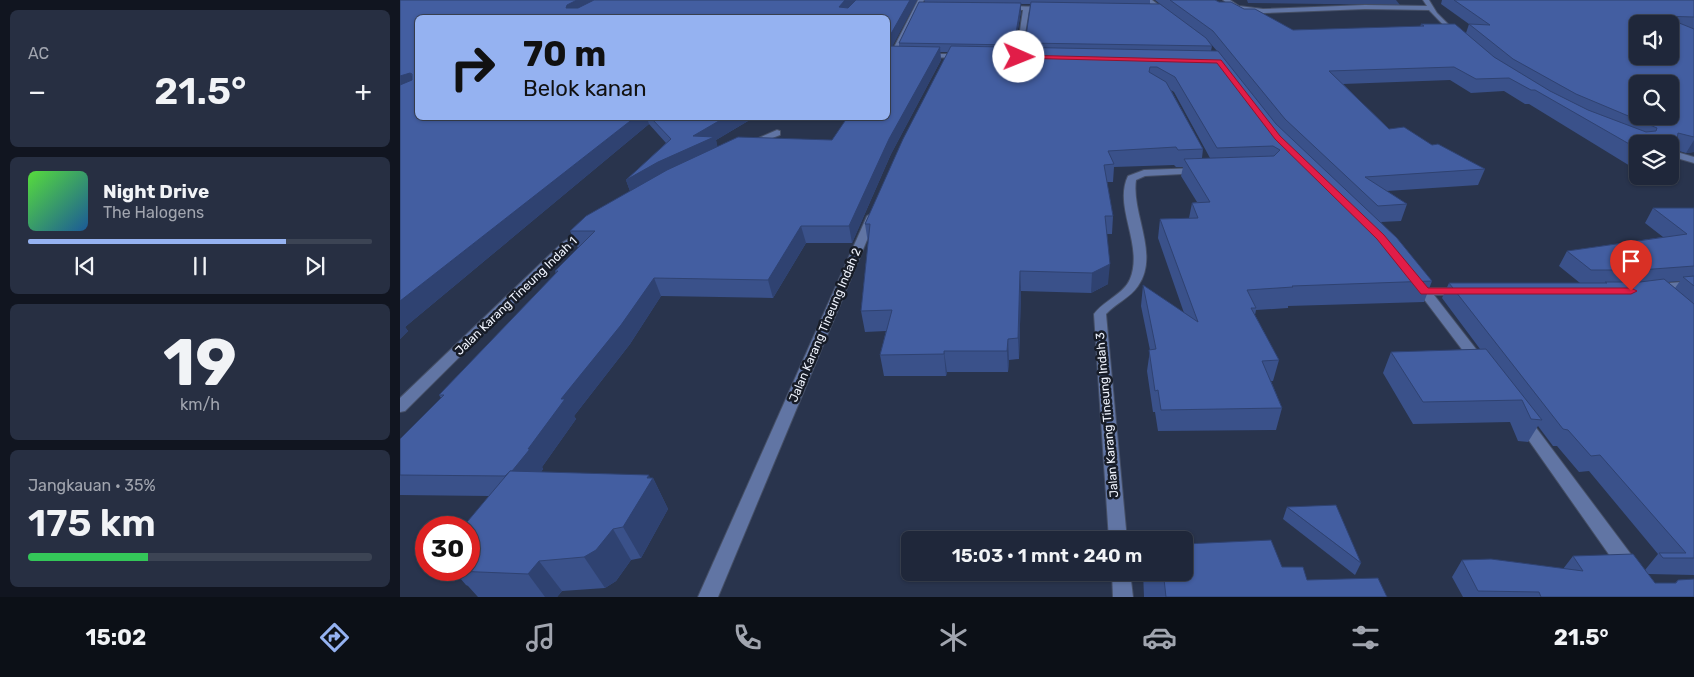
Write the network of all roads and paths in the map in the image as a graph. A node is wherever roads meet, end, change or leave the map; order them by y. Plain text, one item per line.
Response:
1 (1148, 0) edge
2 (1226, 0) edge
3 (1426, 0) edge
4 (920, 3) edge
5 (928, 6) edge
6 (996, 8) edge
7 (1432, 8) junction
8 (1026, 9) junction
9 (1055, 9) edge
10 (1153, 10) edge
11 (1163, 10) junction
12 (1171, 16) edge
13 (1461, 39) edge
14 (890, 55) edge
15 (902, 55) edge
16 (912, 55) edge
17 (949, 56) junction
18 (976, 56) edge
19 (1010, 57) edge
20 (1019, 57) junction
21 (1029, 57) edge
22 (945, 64) edge
23 (777, 133) dead end
24 (739, 148) edge
25 (1679, 156) edge
26 (1694, 160) edge
27 (1210, 171) edge
28 (876, 208) edge
29 (596, 224) edge
30 (1410, 273) edge
31 (1694, 284) edge
32 (1474, 291) edge
33 (1425, 292) junction
34 (1672, 300) edge
35 (1485, 370) edge
36 (400, 408) edge
37 (1514, 409) edge
38 (1117, 531) edge
39 (1637, 577) edge
40 (1122, 581) edge
41 (708, 597) edge
42 (1123, 597) edge

1 - 11 street
2 - 7 street
3 - 7 street
4 - 5 street
4 - 14 street
6 - 8 street
7 - 13 street
8 - 9 street
8 - 20 street
10 - 11 street
11 - 12 street
14 - 15 street
16 - 17 street
17 - 18 street
17 - 22 street
19 - 20 street
20 - 21 street
23 - 24 street
25 - 26 street
27 - 38 street, Jalan Karang Tineung Indah 3
28 - 41 street, Jalan Karang Tineung Indah 2
29 - 36 street, Jalan Karang Tineung Indah 1
30 - 33 street
31 - 34 street
32 - 33 street
33 - 35 street
37 - 39 street
40 - 42 street

